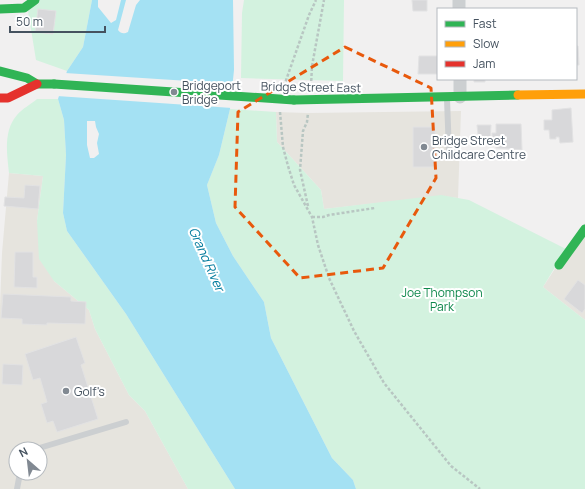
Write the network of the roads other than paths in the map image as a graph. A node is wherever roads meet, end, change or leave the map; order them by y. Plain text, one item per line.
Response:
1 (35, 0) edge
2 (0, 9) edge
3 (0, 71) edge
4 (460, 80) edge
5 (37, 84) junction
6 (585, 94) edge
7 (0, 98) edge
8 (454, 98) junction
9 (449, 153) dead end
10 (585, 229) edge
11 (559, 265) dead end
12 (126, 422) dead end
13 (48, 445) edge

1 - 2 main road
3 - 5 main road, Bridge Street East
4 - 8 street
5 - 7 main road, Bridge Street East
5 - 8 main road, Bridge Street East, bridge
6 - 8 main road, Bridge Street East
8 - 9 lane
10 - 11 main road
12 - 13 lane

